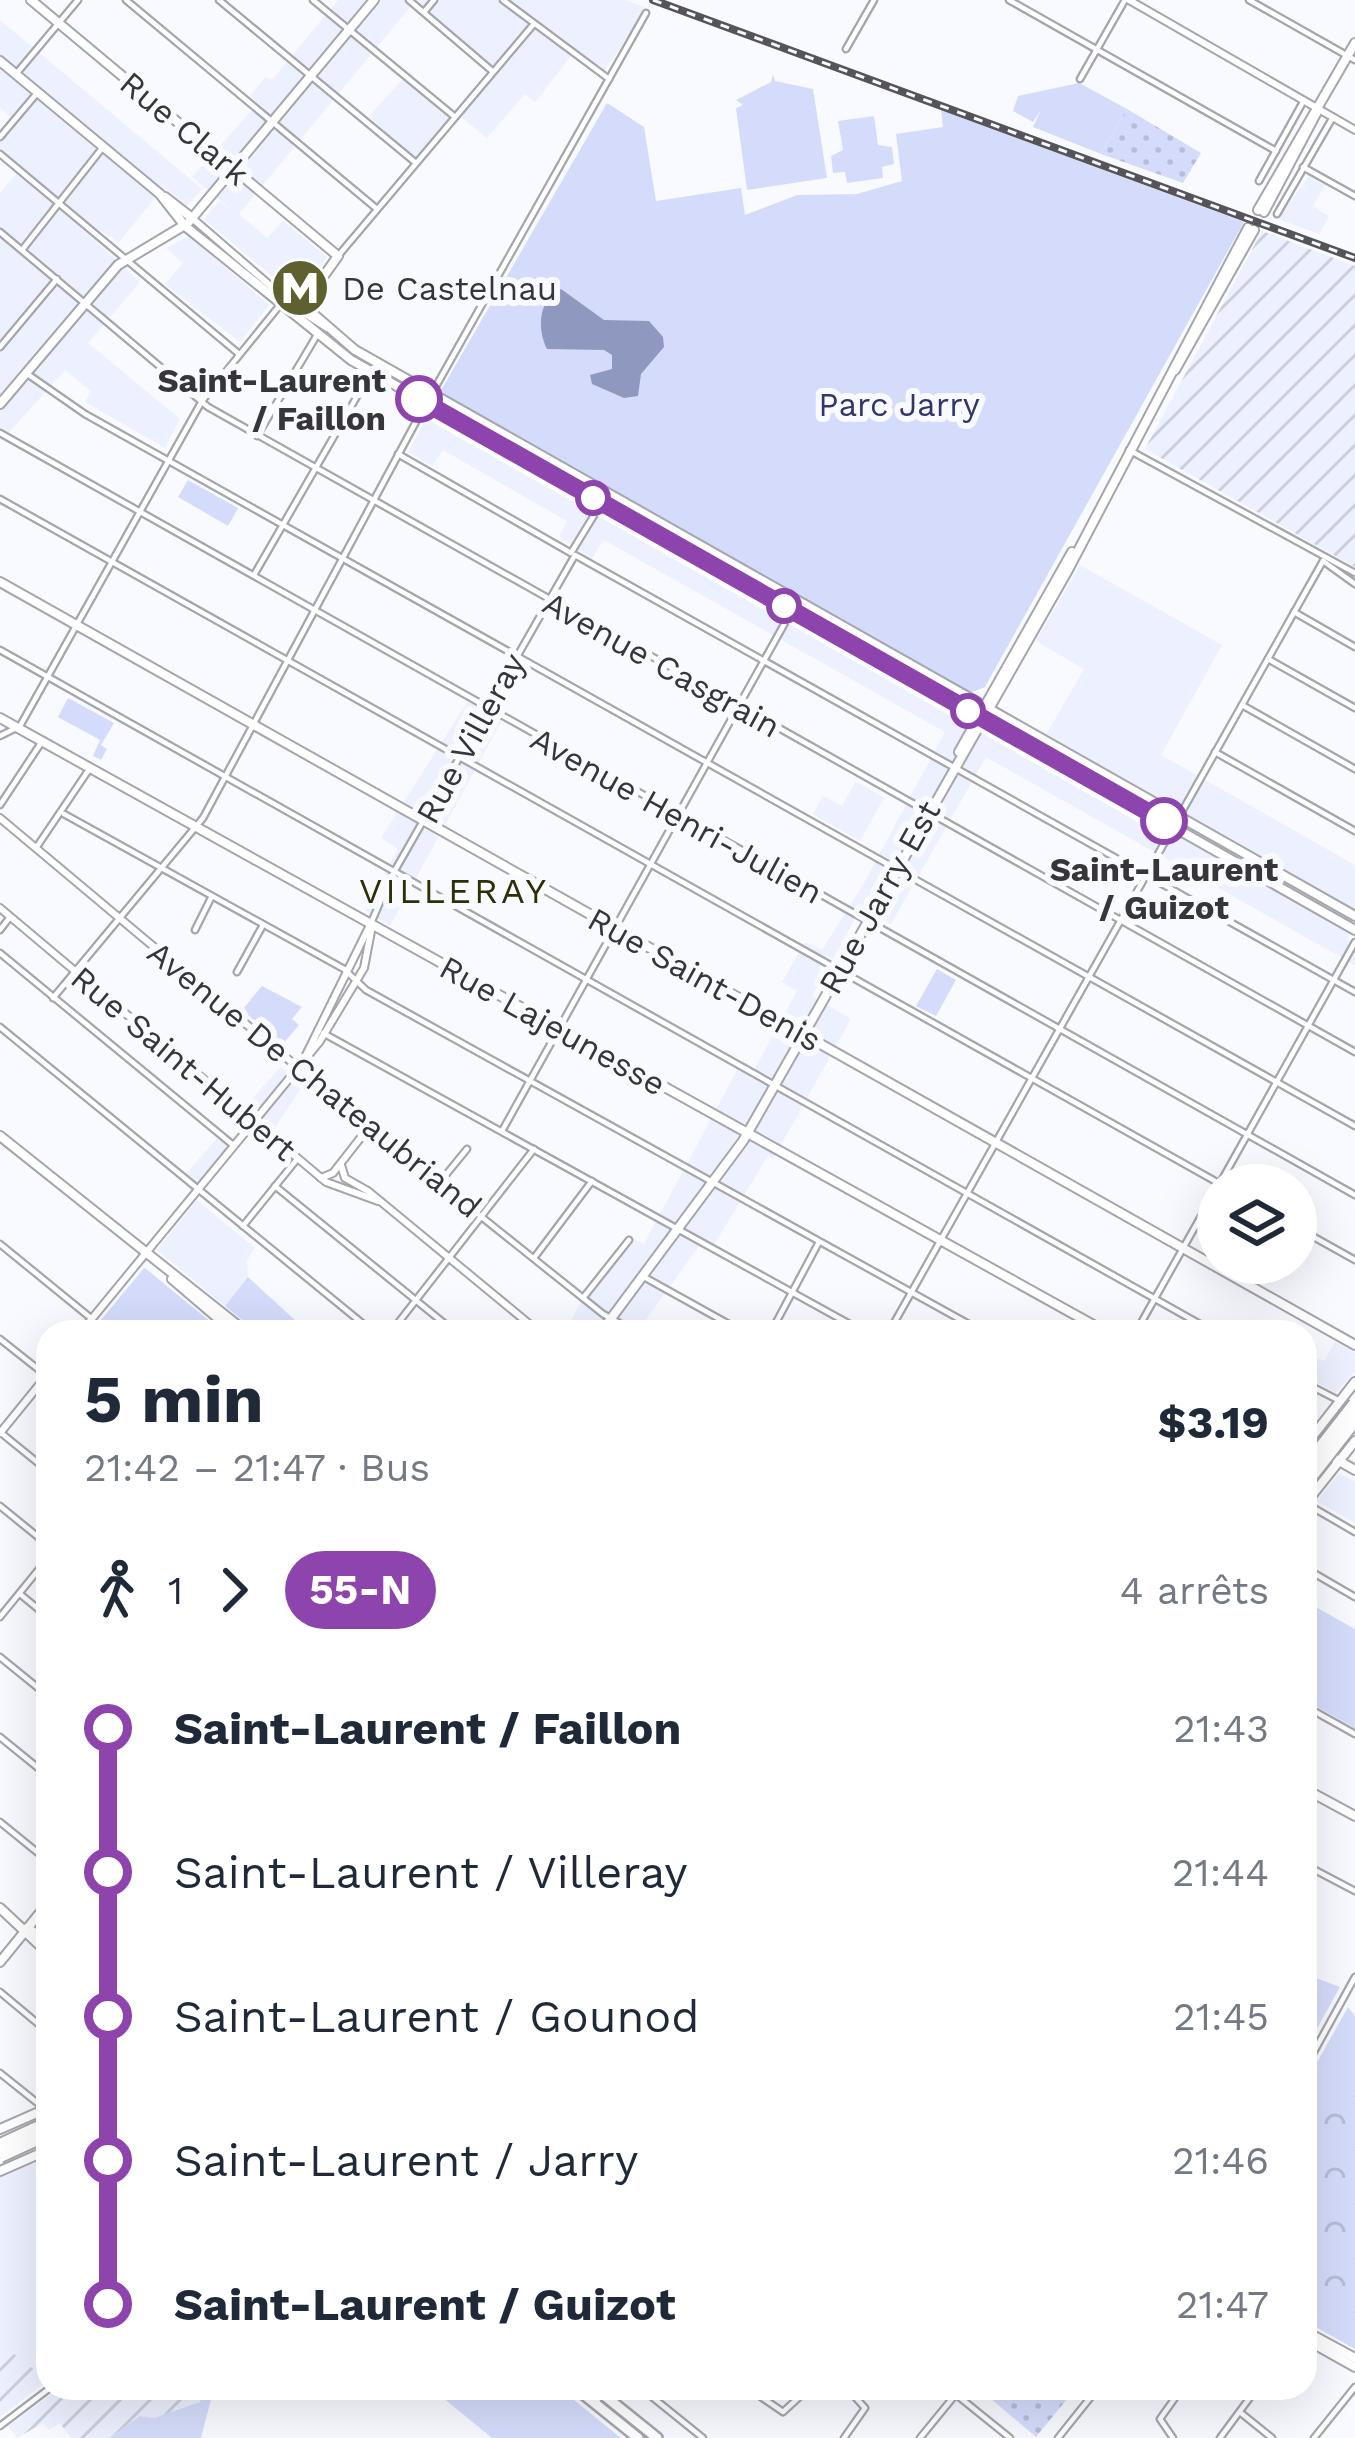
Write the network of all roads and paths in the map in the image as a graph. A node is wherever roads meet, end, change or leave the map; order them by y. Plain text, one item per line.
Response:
1 (31, 0) edge
2 (78, 0) edge
3 (125, 0) edge
4 (219, 0) edge
5 (314, 0) edge
6 (374, 0) edge
7 (409, 0) edge
8 (434, 0) edge
9 (503, 0) edge
10 (873, 0) edge
11 (1009, 0) edge
12 (1127, 0) edge
13 (1249, 0) edge
14 (424, 12) junction
15 (646, 13) dead end
16 (59, 23) junction
17 (532, 25) junction
18 (349, 29) junction
19 (1355, 44) edge
20 (845, 50) dead end
21 (1097, 50) junction
22 (1351, 58) edge
23 (0, 61) edge
24 (493, 72) junction
25 (16, 74) junction
26 (310, 76) junction
27 (609, 79) junction
28 (1080, 79) dead end
29 (38, 92) junction
30 (1304, 100) junction
31 (1318, 109) junction
32 (455, 117) junction
33 (1333, 117) junction
34 (271, 123) junction
35 (1355, 130) edge
36 (0, 137) edge
37 (103, 147) junction
38 (1276, 152) junction
39 (0, 154) edge
40 (416, 163) junction
41 (1303, 167) junction
42 (233, 169) junction
43 (1259, 181) dead end
44 (1355, 196) edge
45 (58, 203) junction
46 (377, 209) junction
47 (1261, 211) dead end
48 (1276, 214) dead end
49 (189, 222) junction
50 (1251, 229) dead end
51 (0, 232) edge
52 (22, 250) junction
53 (338, 256) junction
54 (126, 259) junction
55 (57, 279) junction
56 (316, 283) junction
57 (284, 302) junction
58 (86, 303) junction
59 (327, 328) junction
60 (316, 335) junction
61 (0, 347) edge
62 (238, 354) junction
63 (371, 372) junction
64 (26, 373) junction
65 (429, 399) junction
66 (202, 401) junction
67 (0, 404) edge
68 (0, 433) edge
69 (257, 436) junction
70 (1129, 450) junction
71 (398, 454) junction
72 (169, 460) junction
73 (315, 469) junction
74 (604, 498) junction
75 (0, 499) edge
76 (371, 501) junction
77 (139, 512) junction
78 (284, 524) junction
79 (574, 554) junction
80 (344, 559) junction
81 (1323, 561) junction
82 (112, 562) junction
83 (1355, 573) edge
84 (253, 577) junction
85 (0, 582) edge
86 (1355, 584) edge
87 (548, 600) junction
88 (795, 606) junction
89 (1294, 612) junction
90 (318, 613) junction
91 (76, 625) junction
92 (1355, 646) edge
93 (0, 650) edge
94 (516, 656) junction
95 (1268, 659) junction
96 (764, 660) junction
97 (290, 663) junction
98 (48, 677) junction
99 (1242, 705) junction
100 (738, 706) junction
101 (486, 708) junction
102 (1355, 708) edge
103 (983, 712) junction
104 (0, 718) edge
105 (20, 726) junction
106 (254, 726) junction
107 (0, 736) edge
108 (44, 739) junction
109 (1215, 752) junction
110 (458, 758) junction
111 (954, 762) junction
112 (706, 763) junction
113 (91, 766) junction
114 (1355, 770) edge
115 (225, 778) junction
116 (0, 805) edge
117 (927, 812) junction
118 (64, 814) junction
119 (678, 815) junction
120 (0, 818) edge
121 (423, 821) junction
122 (1176, 821) junction
123 (198, 825) junction
124 (1355, 831) edge
125 (36, 848) junction
126 (650, 865) junction
127 (896, 868) junction
128 (164, 869) junction
129 (394, 872) junction
130 (1146, 874) junction
131 (212, 896) junction
132 (0, 908) edge
133 (10, 916) junction
134 (1355, 916) edge
135 (122, 920) junction
136 (1120, 920) junction
137 (866, 921) junction
138 (371, 922) junction
139 (263, 925) junction
140 (614, 928) junction
141 (1355, 929) edge
142 (0, 930) edge
143 (194, 930) dead end
144 (1355, 942) edge
145 (0, 953) edge
146 (838, 970) junction
147 (237, 972) dead end
148 (78, 973) junction
149 (348, 973) junction
150 (1089, 977) junction
151 (585, 980) junction
152 (1334, 980) junction
153 (357, 982) junction
154 (1355, 992) edge
155 (53, 998) junction
156 (1308, 1026) junction
157 (0, 1027) edge
158 (558, 1028) junction
159 (1059, 1029) junction
160 (322, 1032) junction
161 (803, 1034) junction
162 (1355, 1052) edge
163 (298, 1068) junction
164 (1031, 1079) junction
165 (530, 1081) junction
166 (1276, 1082) junction
167 (774, 1086) junction
168 (253, 1121) junction
169 (1355, 1126) edge
170 (369, 1127) junction
171 (502, 1131) junction
172 (747, 1133) junction
173 (1247, 1134) junction
174 (0, 1136) edge
175 (996, 1142) junction
176 (232, 1145) junction
177 (467, 1149) dead end
178 (534, 1149) junction
179 (298, 1159) junction
180 (342, 1161) junction
181 (1231, 1164) edge
182 (1197, 1172) edge
183 (321, 1178) junction
184 (592, 1181) junction
185 (440, 1182) junction
186 (715, 1184) junction
187 (275, 1186) junction
188 (197, 1189) junction
189 (967, 1193) junction
190 (1355, 1195) edge
191 (378, 1201) junction
192 (484, 1218) junction
193 (1197, 1225) edge
194 (243, 1226) junction
195 (680, 1230) junction
196 (941, 1239) junction
197 (1317, 1239) edge
198 (629, 1240) dead end
199 (820, 1241) junction
200 (0, 1244) edge
201 (1184, 1247) junction
202 (144, 1254) junction
203 (533, 1258) junction
204 (450, 1260) junction
205 (1355, 1260) edge
206 (644, 1277) junction
207 (792, 1292) junction
208 (912, 1292) junction
209 (583, 1298) junction
210 (1155, 1299) junction
211 (416, 1301) junction
212 (611, 1318) junction
213 (92, 1319) joint
214 (220, 1320) edge
215 (229, 1320) edge
216 (358, 1320) edge
217 (401, 1320) edge
218 (439, 1320) edge
219 (524, 1320) edge
220 (614, 1320) edge
221 (721, 1320) edge
222 (777, 1320) edge
223 (842, 1320) edge
224 (897, 1320) edge
225 (962, 1320) edge
226 (1085, 1320) edge
227 (1143, 1320) edge
228 (1193, 1320) edge
229 (1314, 1320) edge
230 (1317, 1322) edge
231 (0, 1339) edge
232 (1353, 1342) edge
233 (36, 1367) edge
234 (1355, 1382) edge
235 (36, 1389) edge
236 (1317, 1389) edge
237 (1348, 1403) edge
238 (1355, 1420) edge
239 (0, 1433) edge
240 (1317, 1435) edge
241 (1355, 1441) edge
242 (1317, 1450) edge
243 (1335, 1459) junction
244 (36, 1462) edge
245 (1317, 1469) edge
246 (1355, 1470) edge
247 (1317, 1485) edge
248 (0, 1506) edge
249 (1317, 1510) edge
250 (1355, 1532) edge
251 (36, 1535) edge
252 (36, 1573) edge
253 (1317, 1575) edge
254 (19, 1594) junction
255 (1355, 1597) edge
256 (36, 1607) edge
257 (0, 1617) edge
258 (0, 1657) edge
259 (36, 1686) edge
260 (1317, 1713) edge
261 (1355, 1734) edge
262 (0, 1737) edge
263 (36, 1766) edge
264 (1317, 1795) edge
265 (1355, 1816) edge
266 (0, 1822) edge
267 (36, 1851) edge
268 (1317, 1871) edge
269 (1355, 1892) edge
270 (0, 1908) edge
271 (36, 1916) edge
272 (25, 1928) junction
273 (36, 1934) edge
274 (36, 1940) edge
275 (0, 1962) edge
276 (1355, 1978) edge
277 (0, 1992) edge
278 (36, 2022) edge
279 (1317, 2046) edge
280 (0, 2073) edge
281 (36, 2104) edge
282 (36, 2118) edge
283 (36, 2121) edge
284 (0, 2129) edge
285 (0, 2145) edge
286 (36, 2151) edge
287 (0, 2163) edge
288 (1317, 2341) edge
289 (1355, 2362) edge
290 (1355, 2386) edge
291 (36, 2399) edge
292 (606, 2400) edge
293 (609, 2400) edge
294 (656, 2400) edge
295 (765, 2400) edge
296 (795, 2400) edge
297 (858, 2400) edge
298 (951, 2400) edge
299 (963, 2400) edge
300 (1088, 2400) edge
301 (1173, 2400) edge
302 (1250, 2400) edge
303 (1241, 2413) junction
304 (0, 2426) edge
305 (638, 2438) edge
306 (657, 2438) edge
307 (703, 2438) edge
308 (844, 2438) edge
309 (920, 2438) edge
310 (1010, 2438) edge
311 (1058, 2438) edge
312 (1173, 2438) edge
313 (1220, 2438) edge
314 (1272, 2438) edge
315 (1314, 2438) edge

1 - 16 main road, Rue Clark
2 - 16 street
3 - 34 street
4 - 26 street
5 - 18 street
6 - 18 main road
7 - 14 street
8 - 14 street
9 - 17 street
10 - 20 street
11 - 21 street
12 - 21 street
12 - 30 street
13 - 22 street
14 - 24 street
15 - 27 street
16 - 25 street
16 - 42 main road, Rue Clark
17 - 24 street
17 - 27 street
18 - 26 main road
18 - 32 street
19 - 22 main road
21 - 28 street
21 - 38 street
22 - 31 main road
23 - 25 main road
24 - 32 street
25 - 29 main road
26 - 34 main road
26 - 40 street
27 - 65 street
29 - 36 street
29 - 37 main road
30 - 31 street
30 - 38 street
31 - 33 street
31 - 47 main road
32 - 40 street
33 - 35 street
33 - 41 street
34 - 42 main road
34 - 46 street
37 - 45 street
37 - 49 main road
38 - 43 street
39 - 45 street
40 - 46 street
41 - 44 street
41 - 48 street
42 - 49 main road
42 - 53 main road, Rue Clark
45 - 52 street
45 - 54 street
46 - 53 street
49 - 54 main road
49 - 57 main road
50 - 70 main road, Rue Jarry Est
51 - 52 street, Avenue Casgrain
52 - 55 street, Avenue Casgrain
53 - 56 main road
54 - 58 main road
54 - 62 street
55 - 58 street, Avenue Casgrain
55 - 61 street
56 - 57 street
56 - 59 main road
57 - 59 street
57 - 60 main road
57 - 62 street
58 - 64 main road
58 - 66 street, Avenue Casgrain
59 - 65 main road
60 - 63 main road
60 - 69 street
62 - 66 street
63 - 65 main road
63 - 73 street
64 - 67 main road
64 - 72 street
65 - 71 street
65 - 74 main road
66 - 69 street, Avenue Casgrain
66 - 72 street
68 - 77 street, Avenue Henri-Julien
69 - 73 street, Avenue Casgrain
70 - 81 street
70 - 103 main road, Rue Jarry Est
71 - 76 street
71 - 79 street
72 - 77 street
72 - 78 street
73 - 76 street, Avenue Casgrain
73 - 78 street
74 - 79 street, Rue Villeray
74 - 88 main road
75 - 82 street
76 - 80 street
76 - 87 street, Avenue Casgrain
77 - 82 street
77 - 84 street, Avenue Henri-Julien
78 - 80 street
78 - 84 street
79 - 87 street, Rue Villeray
79 - 96 street
80 - 90 street
80 - 94 street
81 - 83 street
81 - 86 street
81 - 89 street
82 - 91 street
82 - 97 street
84 - 90 street, Avenue Henri-Julien
85 - 91 main road, Rue Saint-Denis
87 - 94 street, Rue Villeray
87 - 100 street, Avenue Casgrain
88 - 96 street
88 - 103 main road
89 - 92 street
89 - 95 street
90 - 97 street
90 - 101 street, Avenue Henri-Julien
91 - 98 street
91 - 106 main road, Rue Saint-Denis
93 - 98 street
94 - 101 street, Rue Villeray
94 - 112 street
95 - 99 street
95 - 102 street
96 - 100 street
96 - 111 street
97 - 106 street
97 - 110 street
98 - 105 street
98 - 115 street
99 - 109 street
99 - 114 street
100 - 112 street
100 - 117 street, Avenue Casgrain
101 - 110 street, Rue Villeray
101 - 119 street, Avenue Henri-Julien
103 - 111 main road, Rue Jarry Est
103 - 122 main road
104 - 105 main road, Rue Lajeunesse
105 - 107 street
105 - 108 main road, Rue Lajeunesse
106 - 115 street
106 - 121 main road, Rue Saint-Denis
108 - 113 main road, Rue Lajeunesse
108 - 116 street
109 - 122 street
109 - 124 street
110 - 121 street, Rue Villeray
110 - 126 street
111 - 117 main road, Rue Jarry Est
111 - 130 street
112 - 119 street
112 - 127 street
113 - 118 street
113 - 123 main road, Rue Lajeunesse
115 - 123 street
115 - 129 street
117 - 127 main road, Rue Jarry Est
117 - 136 street, Avenue Casgrain
118 - 125 street
118 - 128 street
119 - 126 street
119 - 137 street, Avenue Henri-Julien
120 - 125 street, Avenue De Chateaubriand
121 - 129 street, Rue Villeray
121 - 140 main road, Rue Saint-Denis
122 - 130 street
122 - 134 main road
122 - 141 main road
123 - 128 street
123 - 138 main road, Rue Lajeunesse
125 - 135 street, Avenue De Chateaubriand
126 - 140 street
126 - 146 street
127 - 137 main road, Rue Jarry Est
127 - 150 street
128 - 131 street
128 - 135 street
129 - 138 street, Rue Villeray
129 - 151 street
130 - 136 street
130 - 152 street
131 - 139 street
131 - 143 street
132 - 133 street, Rue Saint-Hubert
133 - 142 street
133 - 148 street, Rue Saint-Hubert
135 - 148 street
135 - 163 street, Avenue De Chateaubriand
136 - 150 street
136 - 156 street, Avenue Casgrain
137 - 146 main road, Rue Jarry Est
137 - 159 street, Avenue Henri-Julien
138 - 149 street, Rue Villeray
138 - 153 street, Rue Villeray
138 - 158 main road, Rue Lajeunesse
139 - 147 street
139 - 149 street
140 - 151 street
140 - 161 main road, Rue Saint-Denis
144 - 152 street
145 - 155 street
146 - 161 main road, Rue Jarry Est
146 - 164 street
148 - 155 street
148 - 168 street, Rue Saint-Hubert
149 - 153 street
149 - 160 street, Rue Villeray
150 - 159 street
150 - 166 street
151 - 158 street
151 - 167 street
152 - 154 street
152 - 156 street
153 - 160 street, Rue Villeray
153 - 165 street
155 - 176 street
156 - 162 street, Avenue Casgrain
156 - 166 street
157 - 188 street
158 - 165 street
158 - 172 main road, Rue Lajeunesse
159 - 164 street
159 - 173 street, Avenue Henri-Julien
160 - 163 street, Rue Villeray
160 - 171 street
161 - 167 main road, Rue Jarry Est
161 - 175 main road, Rue Saint-Denis
163 - 168 street, Rue Villeray
163 - 170 street, Avenue De Chateaubriand
164 - 175 street
164 - 182 street
165 - 171 street
165 - 186 street
166 - 169 street
166 - 173 street
167 - 172 main road, Rue Jarry Est
167 - 189 street
168 - 176 street, Rue Villeray
168 - 179 street, Rue Saint-Hubert
170 - 180 street
170 - 185 street, Avenue De Chateaubriand
171 - 178 street
172 - 186 main road, Rue Jarry Est
172 - 196 main road, Rue Lajeunesse
173 - 181 street
173 - 190 street, Avenue Henri-Julien
174 - 202 main road
175 - 189 street
175 - 201 main road, Rue Saint-Denis
176 - 188 street, Rue Villeray
177 - 185 street
178 - 184 street
178 - 192 street
179 - 183 street, Rue Saint-Hubert
179 - 187 street
180 - 183 street
180 - 191 street, Rue Saint-Hubert
183 - 191 street, Rue Saint-Hubert
184 - 195 street
184 - 203 street
185 - 192 street, Avenue De Chateaubriand
186 - 195 main road, Rue Jarry Est
186 - 199 street
187 - 194 street
187 - 211 street
188 - 194 street
188 - 202 street, Rue Villeray
189 - 196 street
189 - 210 street
191 - 204 street, Rue Saint-Hubert
192 - 203 street, Avenue De Chateaubriand
192 - 204 street
193 - 201 street
194 - 216 street
195 - 206 main road, Rue Jarry Est
195 - 207 street
196 - 208 street
196 - 226 main road, Rue Lajeunesse
197 - 205 street
198 - 209 street
199 - 207 street
199 - 208 street
200 - 213 street
201 - 210 street
201 - 229 main road, Rue Saint-Denis
202 - 213 street, Rue Villeray
202 - 214 main road
202 - 215 main road
203 - 209 street, Avenue De Chateaubriand
204 - 211 street
204 - 219 street, Rue Saint-Hubert
206 - 212 main road, Rue Jarry Est
206 - 221 street
207 - 222 street
207 - 223 street
208 - 224 street
208 - 225 street
209 - 212 street, Avenue De Chateaubriand
210 - 227 street
210 - 228 street
211 - 217 street
211 - 218 street
212 - 220 street, Avenue De Chateaubriand
230 - 232 main road, Rue Saint-Denis
231 - 233 street
234 - 237 main road
235 - 239 street
236 - 237 street
237 - 240 main road
237 - 242 highway, bridge
238 - 245 highway, bridge
239 - 244 street
241 - 243 main road
243 - 246 main road
243 - 247 main road
248 - 251 street
249 - 250 street
252 - 254 street
253 - 255 street
254 - 256 street
254 - 257 street
258 - 259 street
260 - 261 street
262 - 263 street
264 - 265 main road
266 - 267 street
268 - 269 street
270 - 272 main road
271 - 272 main road
272 - 273 main road
272 - 274 main road
272 - 275 main road
276 - 279 street
277 - 278 street
280 - 281 street
282 - 284 main road
283 - 285 highway, bridge
286 - 287 highway, bridge
288 - 289 main road
290 - 315 street
291 - 304 street
292 - 305 main road
293 - 306 main road
294 - 307 street
295 - 296 street
297 - 308 street
298 - 309 street
299 - 310 street
300 - 311 street
301 - 312 street
302 - 303 street
303 - 313 street
303 - 314 street

